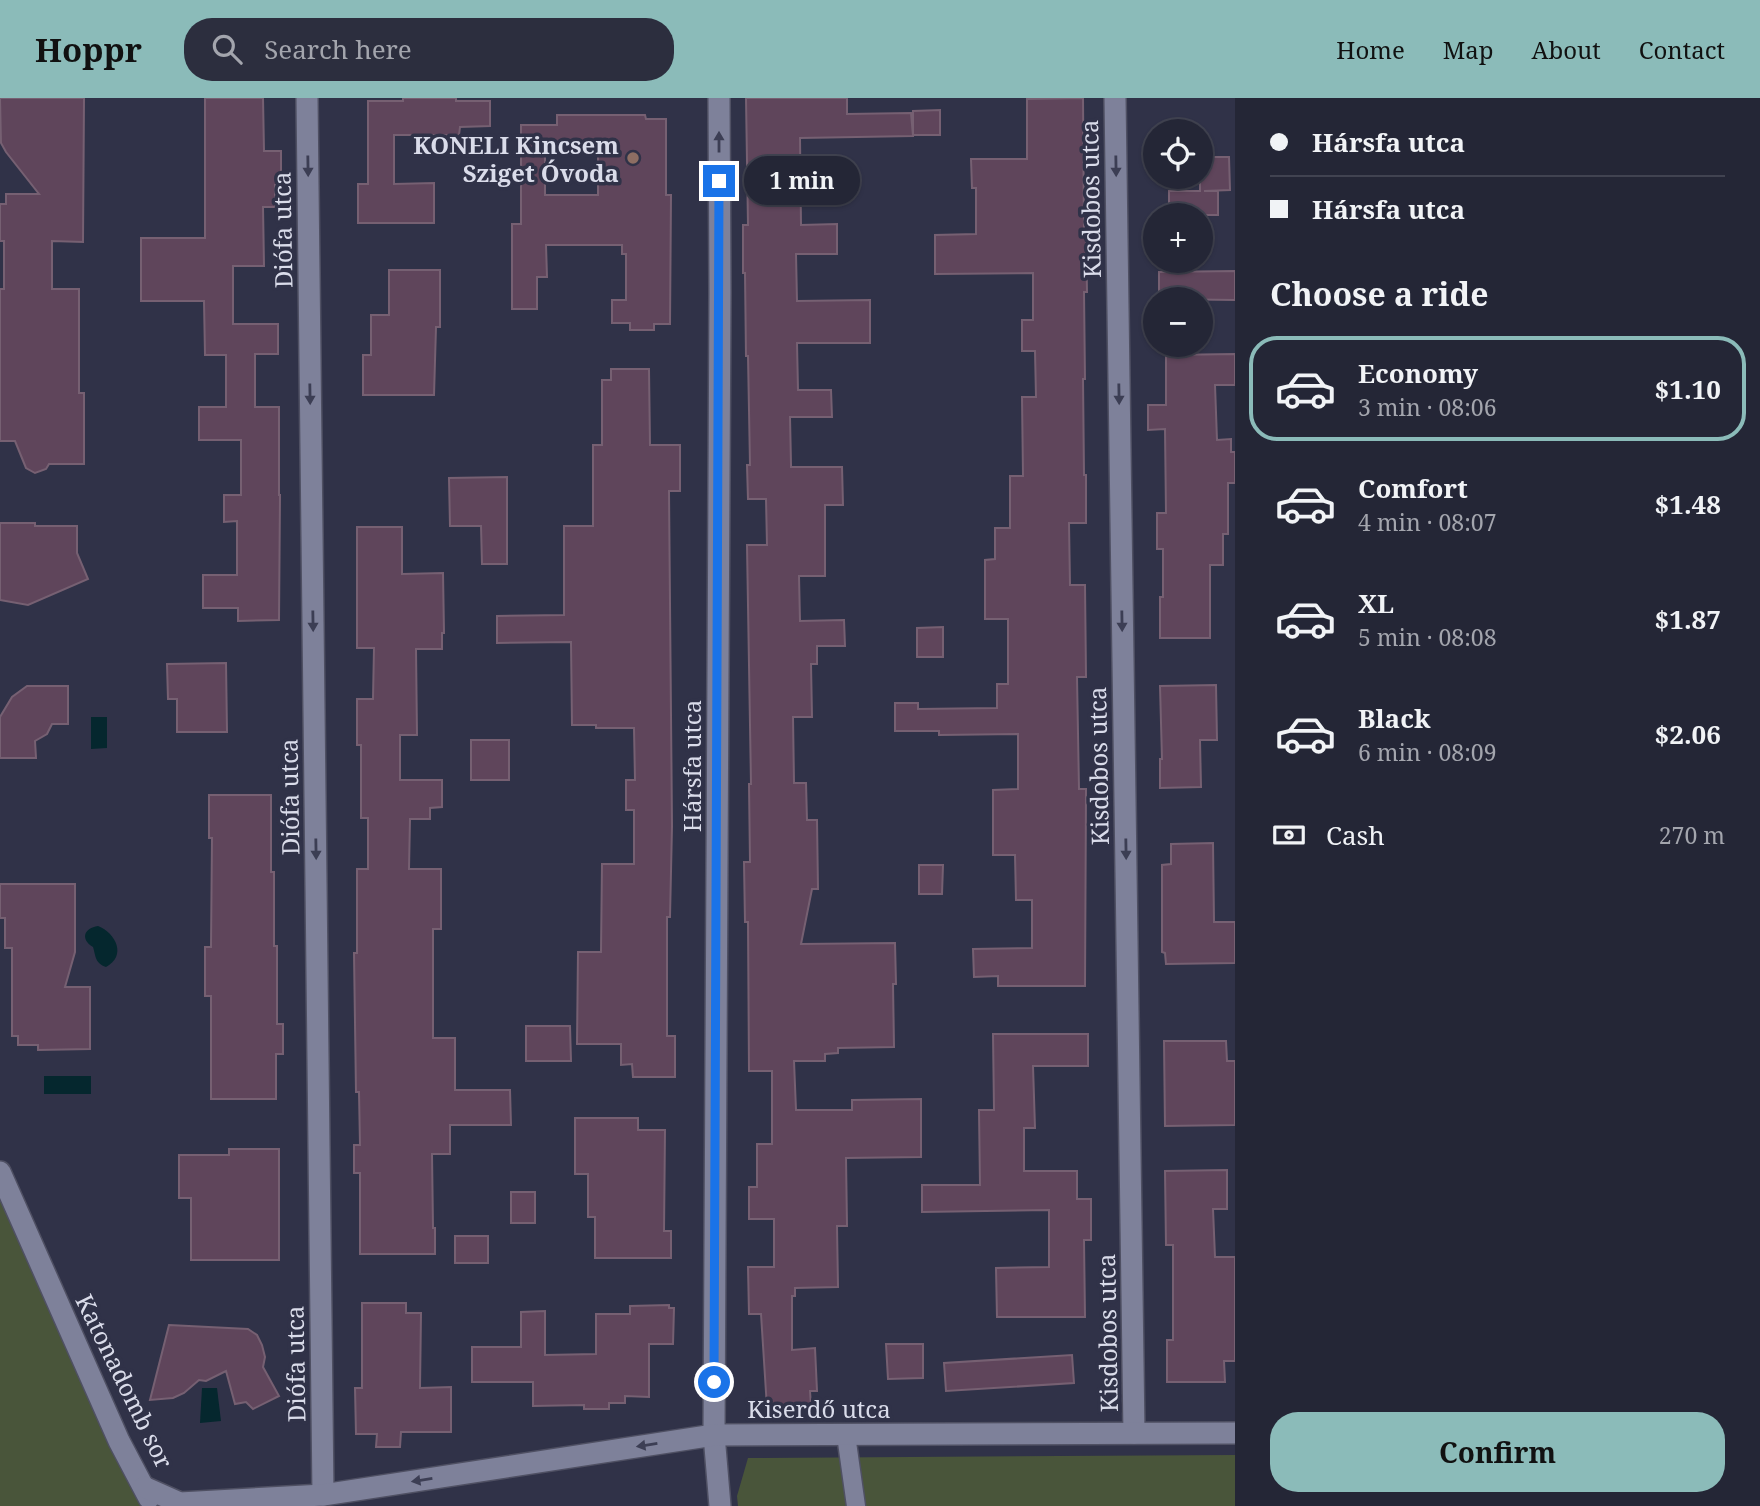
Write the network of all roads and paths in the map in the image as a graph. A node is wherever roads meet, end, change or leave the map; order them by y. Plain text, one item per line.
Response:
1 (307, 98) edge
2 (719, 98) edge
3 (1115, 98) edge
4 (0, 1172) edge
5 (1134, 1433) junction
6 (1235, 1433) edge
7 (714, 1435) junction
8 (846, 1435) junction
9 (323, 1495) junction
10 (148, 1496) edge
11 (179, 1505) edge
12 (720, 1506) edge
13 (856, 1506) edge

1 -> 9 street, Diófa utca
7 -> 2 street, Hársfa utca
3 -> 5 street, Kisdobos utca
4 - 10 street, Katonadomb sor
5 - 6 street, Kiserdő utca
5 - 8 street, Kiserdő utca
7 - 8 street, Kiserdő utca
7 -> 9 street, Kiserdő utca
7 - 12 street, Hársfa utca
8 - 13 lane
9 - 11 street, Katonadomb sor
10 - 11 street, Katonadomb sor

